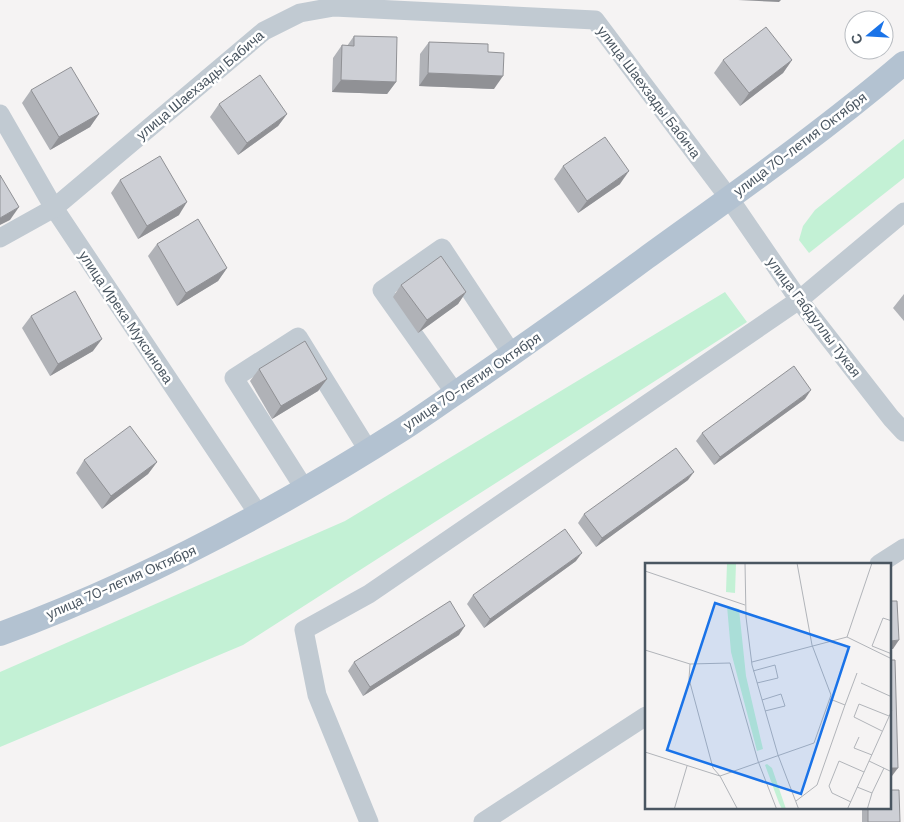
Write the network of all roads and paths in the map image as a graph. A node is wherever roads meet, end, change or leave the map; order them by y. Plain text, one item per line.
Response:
1 (322, 4) edge
2 (904, 63) edge
3 (0, 114) edge
4 (729, 198) junction
5 (54, 208) junction
6 (904, 212) edge
7 (0, 238) edge
8 (799, 300) junction
9 (512, 354) junction
10 (455, 393) junction
11 (904, 432) edge
12 (368, 450) junction
13 (304, 488) junction
14 (259, 515) junction
15 (904, 548) edge
16 (881, 563) edge
17 (0, 634) edge
18 (645, 717) edge
19 (369, 822) edge
20 (484, 822) edge

1 - 4 street, улица Шаехзады Бабича
1 - 5 street, улица Шаехзады Бабича
2 - 4 main road, улица 70-летия Октября
3 - 5 street, улица Ирека Муксинова
4 - 8 street, улица Габдуллы Тукая
4 - 9 main road, улица 70-летия Октября
5 - 7 street, улица Шаехзады Бабича
5 - 14 street, улица Ирека Муксинова
6 - 8 street
8 - 11 street, улица Габдуллы Тукая
8 - 19 street
9 - 10 main road, улица 70-летия Октября
9 - 10 street
10 - 12 main road, улица 70-летия Октября
12 - 13 main road, улица 70-летия Октября
12 - 13 street
13 - 14 main road, улица 70-летия Октября
14 - 17 main road, улица 70-летия Октября
15 - 16 street
18 - 20 street

